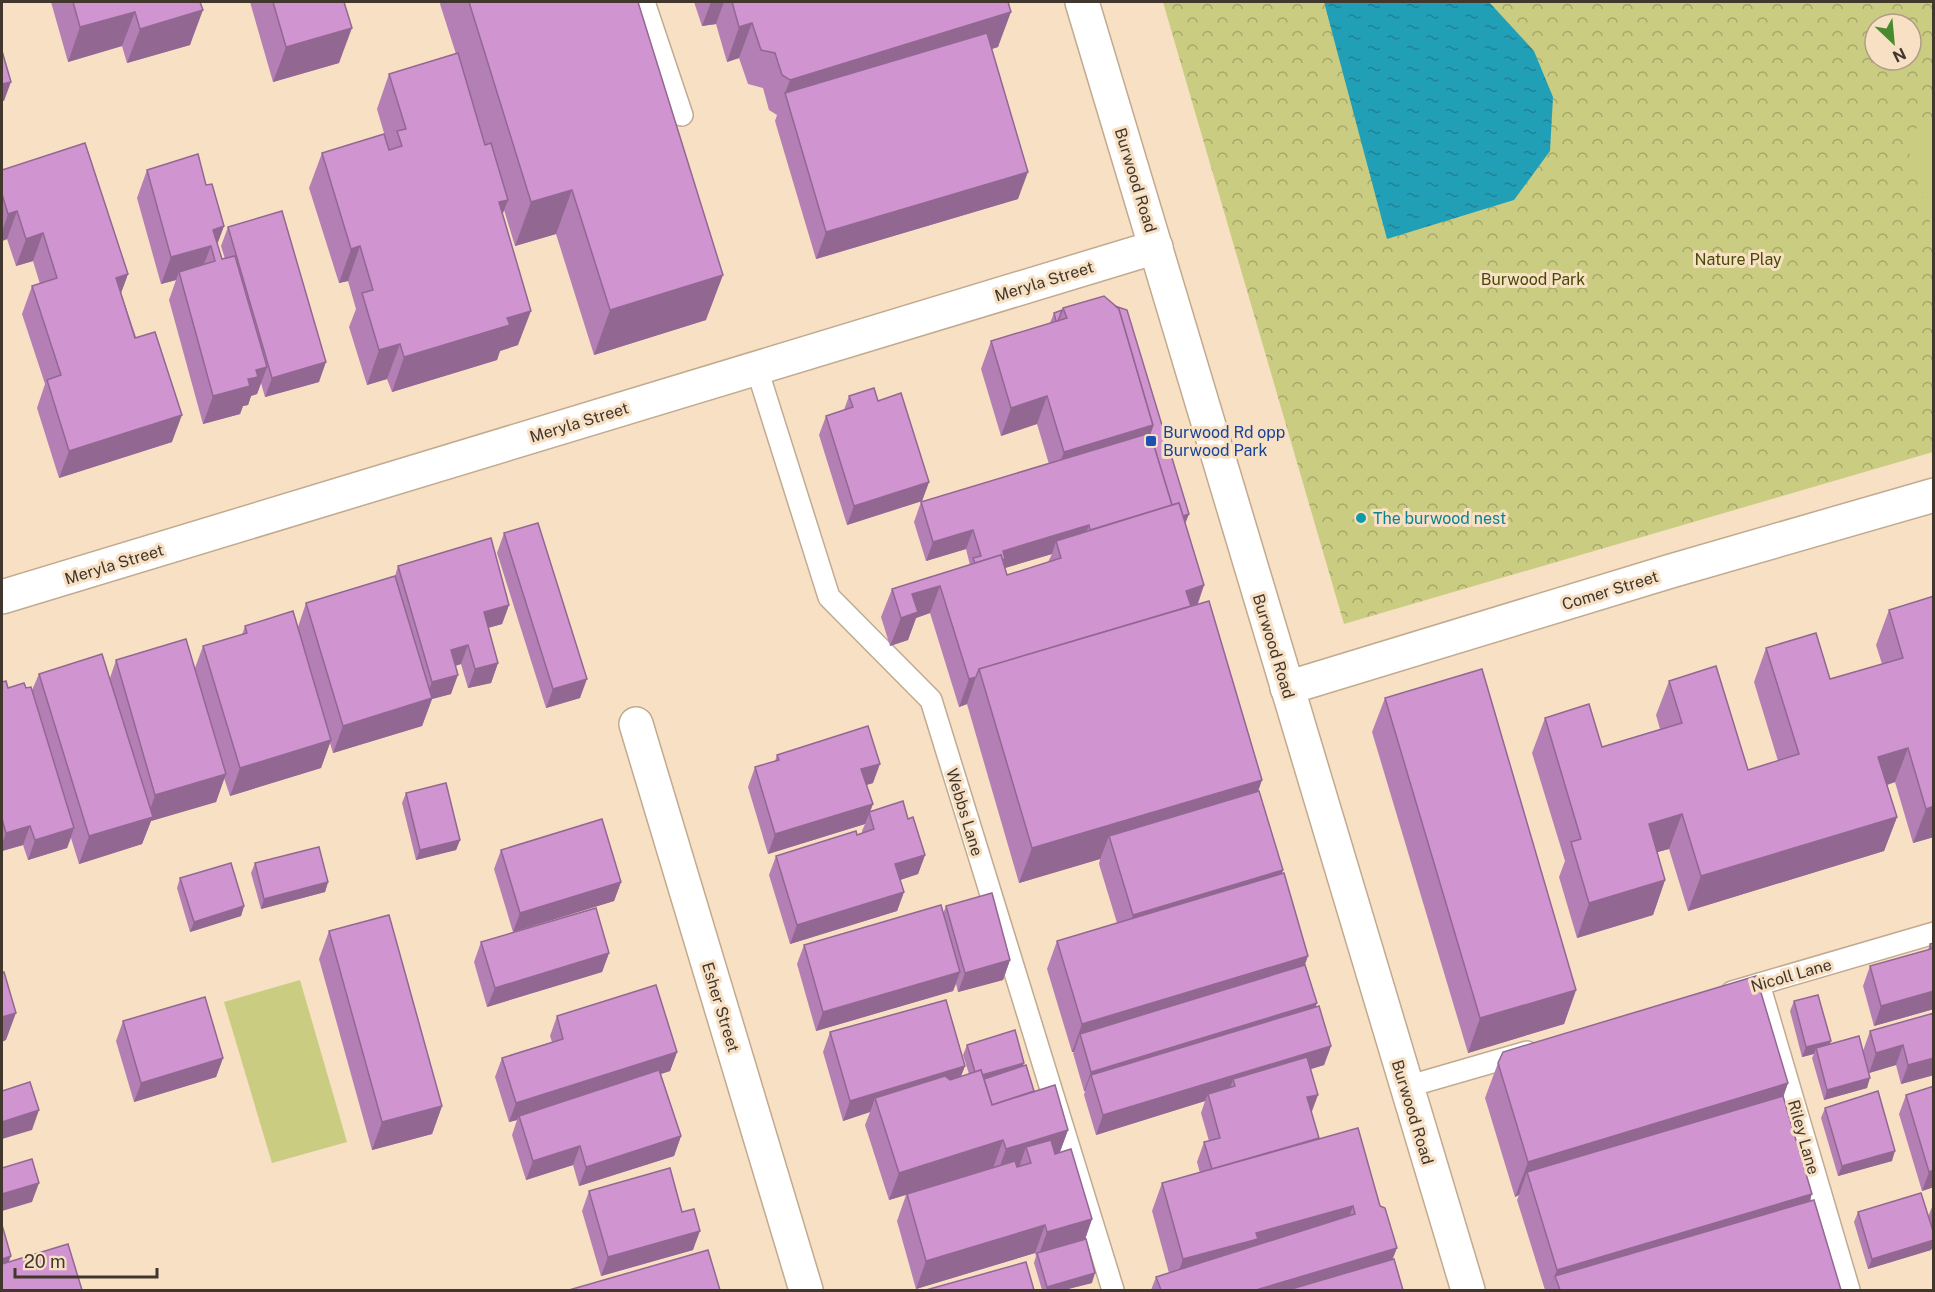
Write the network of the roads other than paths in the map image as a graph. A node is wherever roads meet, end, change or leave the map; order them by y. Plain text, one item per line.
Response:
1 (645, 2) edge
2 (1082, 2) edge
3 (682, 115) dead end
4 (1156, 247) junction
5 (757, 369) junction
6 (1934, 495) edge
7 (2, 597) edge
8 (1287, 688) junction
9 (636, 724) dead end
10 (1934, 933) edge
11 (1759, 984) junction
12 (1715, 997) edge
13 (1541, 1048) edge
14 (1406, 1087) junction
15 (806, 1290) edge
16 (1113, 1290) edge
17 (1468, 1290) edge
18 (1849, 1290) edge

1 - 3 lane
2 - 4 street, Burwood Road
4 - 5 street, Meryla Street
4 - 8 street, Burwood Road
5 - 7 street, Meryla Street
5 - 16 lane, Webbs Lane
6 - 8 street, Comer Street
8 - 14 street, Burwood Road
9 - 15 street, Esher Street
10 - 11 lane, Nicoll Lane
11 - 12 lane, Nicoll Lane
11 - 18 lane, Riley Lane
13 - 14 lane
14 - 17 street, Burwood Road

